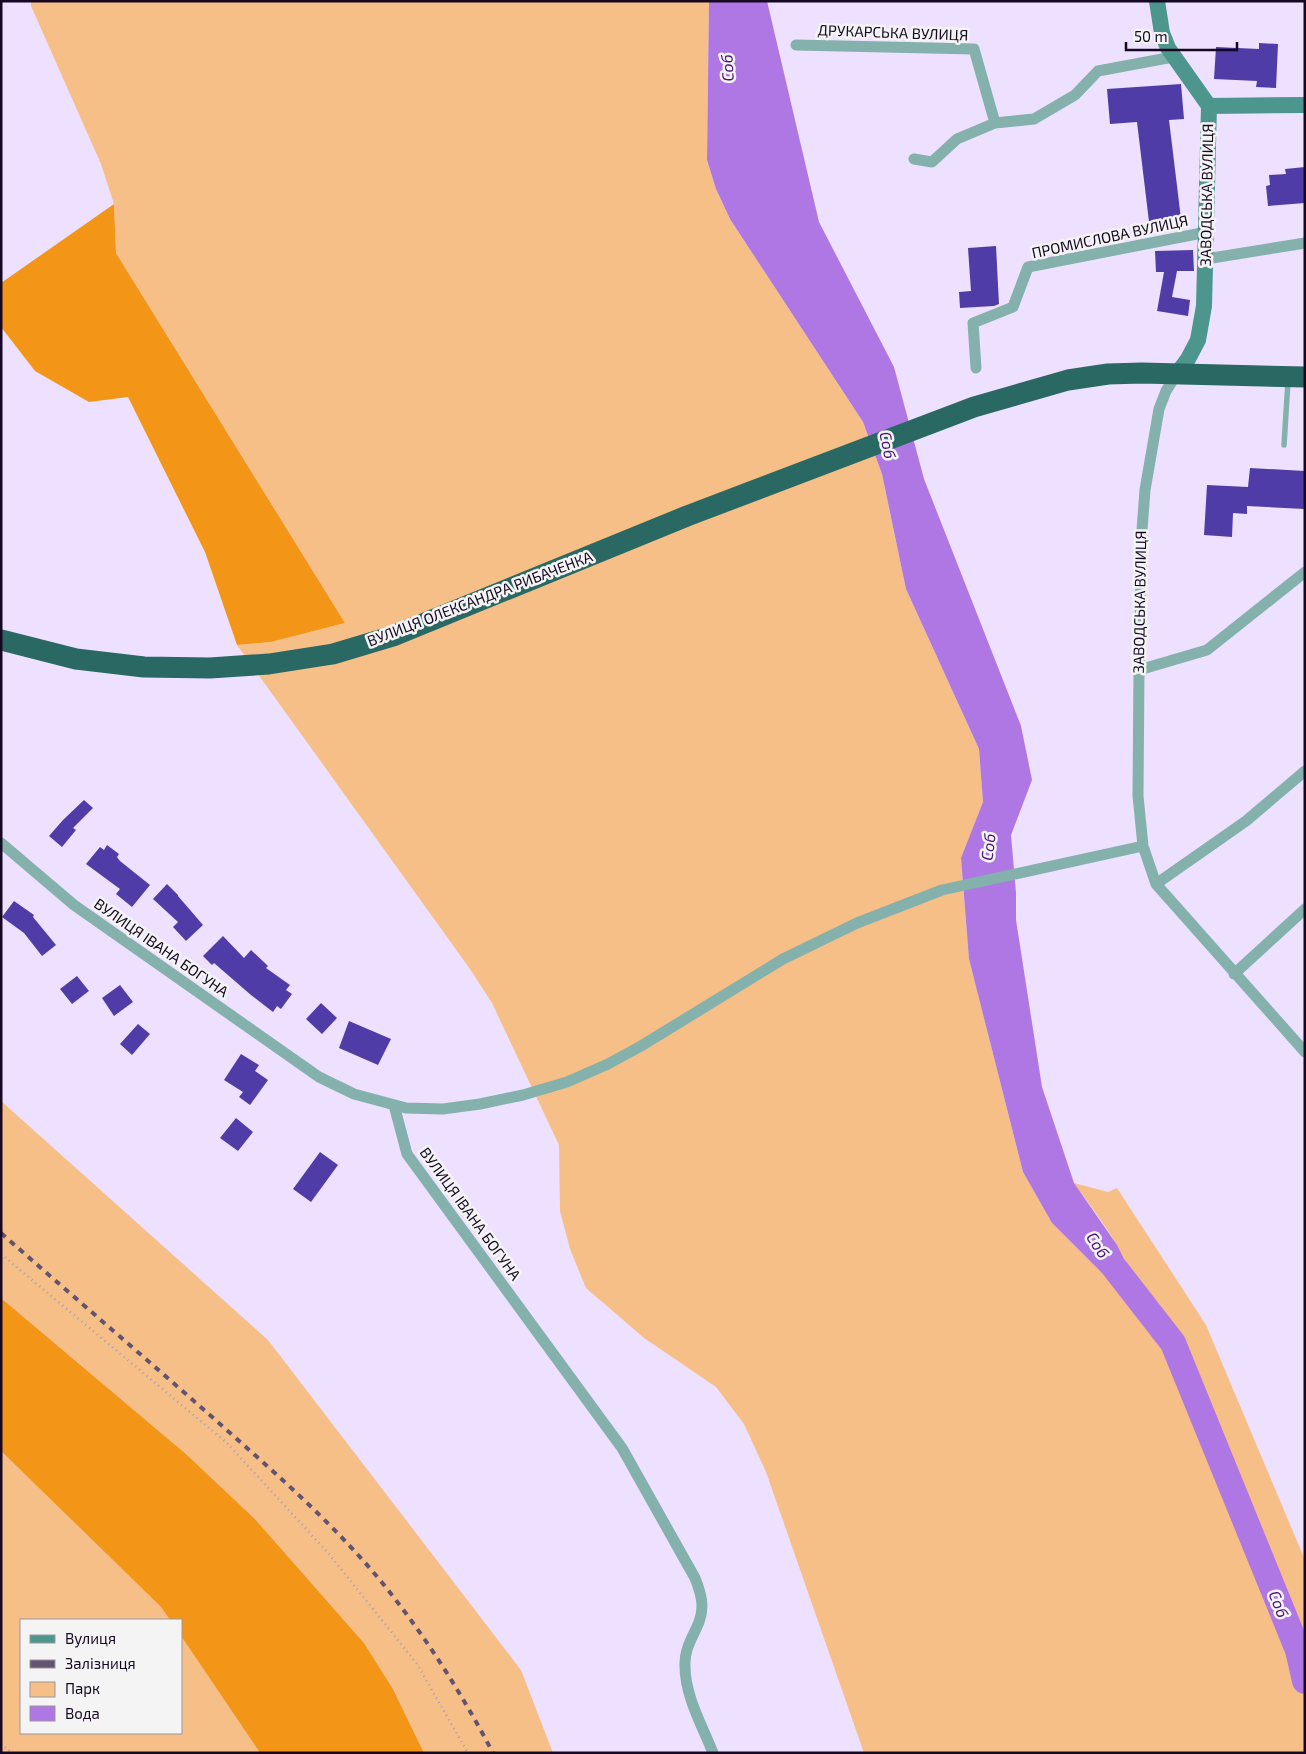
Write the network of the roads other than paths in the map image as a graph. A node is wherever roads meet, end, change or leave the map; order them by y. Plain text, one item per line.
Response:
1 (1157, 1) edge
2 (796, 45) dead end
3 (1173, 57) junction
4 (1305, 104) edge
5 (1209, 106) junction
6 (995, 123) junction
7 (914, 159) dead end
8 (1207, 232) junction
9 (1305, 243) edge
10 (1206, 259) junction
11 (976, 368) dead end
12 (1176, 375) junction
13 (1297, 377) edge
14 (1284, 445) dead end
15 (1305, 572) edge
16 (1, 640) edge
17 (1138, 670) junction
18 (1305, 771) edge
19 (1, 843) edge
20 (1142, 846) junction
21 (1156, 884) junction
22 (1305, 909) edge
23 (1234, 974) junction
24 (1305, 1052) edge
25 (394, 1105) junction
26 (713, 1753) edge

1 - 3 street
2 - 6 street, ДРУКАРСЬКА ВУЛИЦЯ
3 - 5 street
3 - 6 street
4 - 5 street
5 - 8 street, ЗАВОДСЬКА ВУЛИЦЯ
6 - 7 street
8 - 10 street, ЗАВОДСЬКА ВУЛИЦЯ
8 - 11 street, ПРОМИСЛОВА ВУЛИЦЯ
9 - 10 street
10 - 12 street, ЗАВОДСЬКА ВУЛИЦЯ
12 - 13 highway
12 - 16 highway, ВУЛИЦЯ ОЛЕКСАНДРА РИБАЧЕНКА
12 - 17 street, ЗАВОДСЬКА ВУЛИЦЯ
13 - 14 lane
15 - 17 street
17 - 20 street, ЗАВОДСЬКА ВУЛИЦЯ
18 - 21 street
19 - 25 street, ВУЛИЦЯ ІВАНА БОГУНА
20 - 21 street, ЗАВОДСЬКА ВУЛИЦЯ
20 - 25 street
21 - 23 street, ЗАВОДСЬКА ВУЛИЦЯ
22 - 23 street
23 - 24 street, ЗАВОДСЬКА ВУЛИЦЯ
25 - 26 street, ВУЛИЦЯ ІВАНА БОГУНА

